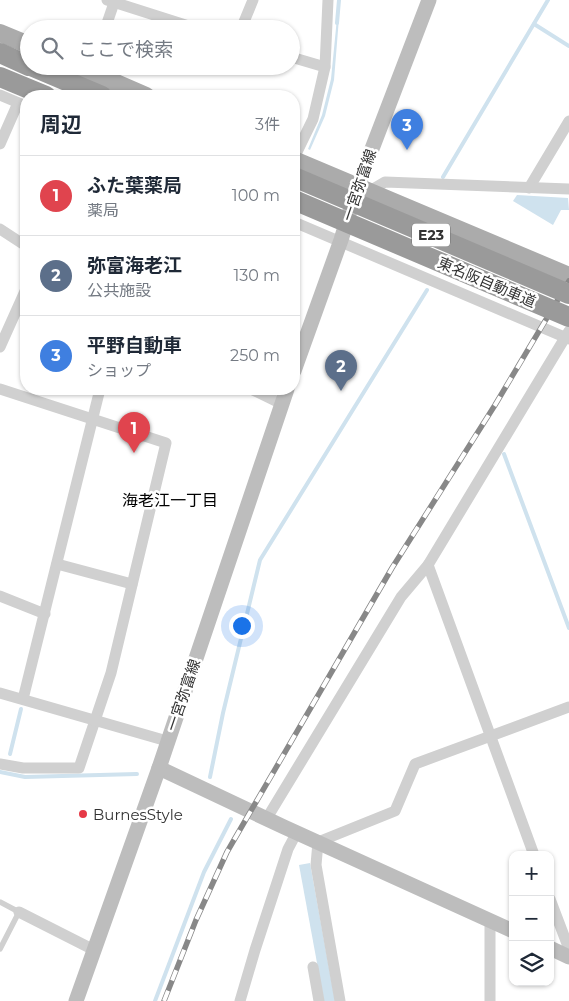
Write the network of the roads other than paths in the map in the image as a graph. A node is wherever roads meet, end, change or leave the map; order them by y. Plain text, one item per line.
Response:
1 (253, 0) edge
2 (328, 0) edge
3 (429, 0) edge
4 (112, 1) edge
5 (107, 20) edge
6 (170, 20) edge
7 (245, 20) edge
8 (0, 33) edge
9 (20, 41) edge
10 (0, 54) edge
11 (300, 60) edge
12 (20, 62) edge
13 (325, 67) junction
14 (57, 75) edge
15 (93, 75) edge
16 (0, 77) edge
17 (31, 90) edge
18 (103, 90) edge
19 (107, 90) edge
20 (0, 95) edge
21 (20, 104) edge
22 (20, 109) edge
23 (569, 121) edge
24 (0, 144) edge
25 (300, 146) edge
26 (300, 162) edge
27 (300, 180) edge
28 (529, 188) junction
29 (362, 190) junction
30 (569, 190) edge
31 (300, 203) edge
32 (300, 224) edge
33 (0, 229) edge
34 (341, 240) junction
35 (20, 242) edge
36 (569, 276) edge
37 (569, 294) edge
38 (20, 301) edge
39 (569, 317) edge
40 (3, 335) edge
41 (568, 336) edge
42 (0, 347) edge
43 (300, 354) edge
44 (0, 389) edge
45 (99, 395) edge
46 (263, 395) edge
47 (285, 395) edge
48 (282, 404) junction
49 (93, 420) junction
50 (57, 564) junction
51 (428, 565) junction
52 (132, 584) junction
53 (0, 596) edge
54 (45, 614) junction
55 (0, 693) edge
56 (23, 699) junction
57 (569, 708) edge
58 (95, 721) junction
59 (489, 736) junction
60 (167, 741) junction
61 (0, 764) edge
62 (159, 768) junction
63 (267, 818) junction
64 (296, 832) junction
65 (318, 842) junction
66 (532, 851) edge
67 (0, 902) edge
68 (554, 910) edge
69 (19, 912) junction
70 (490, 921) junction
71 (509, 929) edge
72 (0, 949) edge
73 (569, 949) edge
74 (94, 950) junction
75 (554, 950) edge
76 (569, 957) edge
77 (334, 976) junction
78 (76, 1001) edge
79 (240, 1001) edge
80 (319, 1001) edge
81 (340, 1001) edge
82 (490, 1001) edge

1 - 7 street
2 - 13 street
3 - 29 main road, 一宮弥富線
4 - 5 street
4 - 6 street
8 - 9 main road
10 - 12 highway
11 - 13 street
13 - 25 street
14 - 18 highway
15 - 19 main road
16 - 17 highway
20 - 21 street
22 - 24 street
23 - 28 street
26 - 29 main road
27 - 37 highway, 東名阪自動車道 / E23, bridge
28 - 29 street
28 - 30 street
29 - 34 main road, 一宮弥富線
29 - 36 main road
31 - 39 highway, 東名阪自動車道 / E23, bridge
32 - 34 street
33 - 35 street
34 - 41 street
34 - 43 main road, 一宮弥富線
38 - 40 street
40 - 42 street
41 - 51 street
44 - 49 street
45 - 49 street
46 - 48 street
47 - 48 main road, 一宮弥富線
48 - 60 main road, 一宮弥富線
49 - 50 street
49 - 52 street
50 - 52 street
50 - 54 street
51 - 59 street
51 - 63 street
52 - 58 street
53 - 54 street
54 - 56 street
55 - 56 street
56 - 58 street
57 - 59 street
58 - 60 street
58 - 61 street
59 - 65 street
59 - 66 street
60 - 62 main road, 一宮弥富線
62 - 63 main road
62 - 74 main road, 一宮弥富線
63 - 64 main road
64 - 65 main road
64 - 79 street
65 - 70 main road
65 - 77 street
67 - 69 lane
68 - 73 street
69 - 72 lane
69 - 74 street
70 - 71 main road
70 - 82 street
74 - 78 main road, 一宮弥富線
75 - 76 main road
77 - 80 street
77 - 81 street

